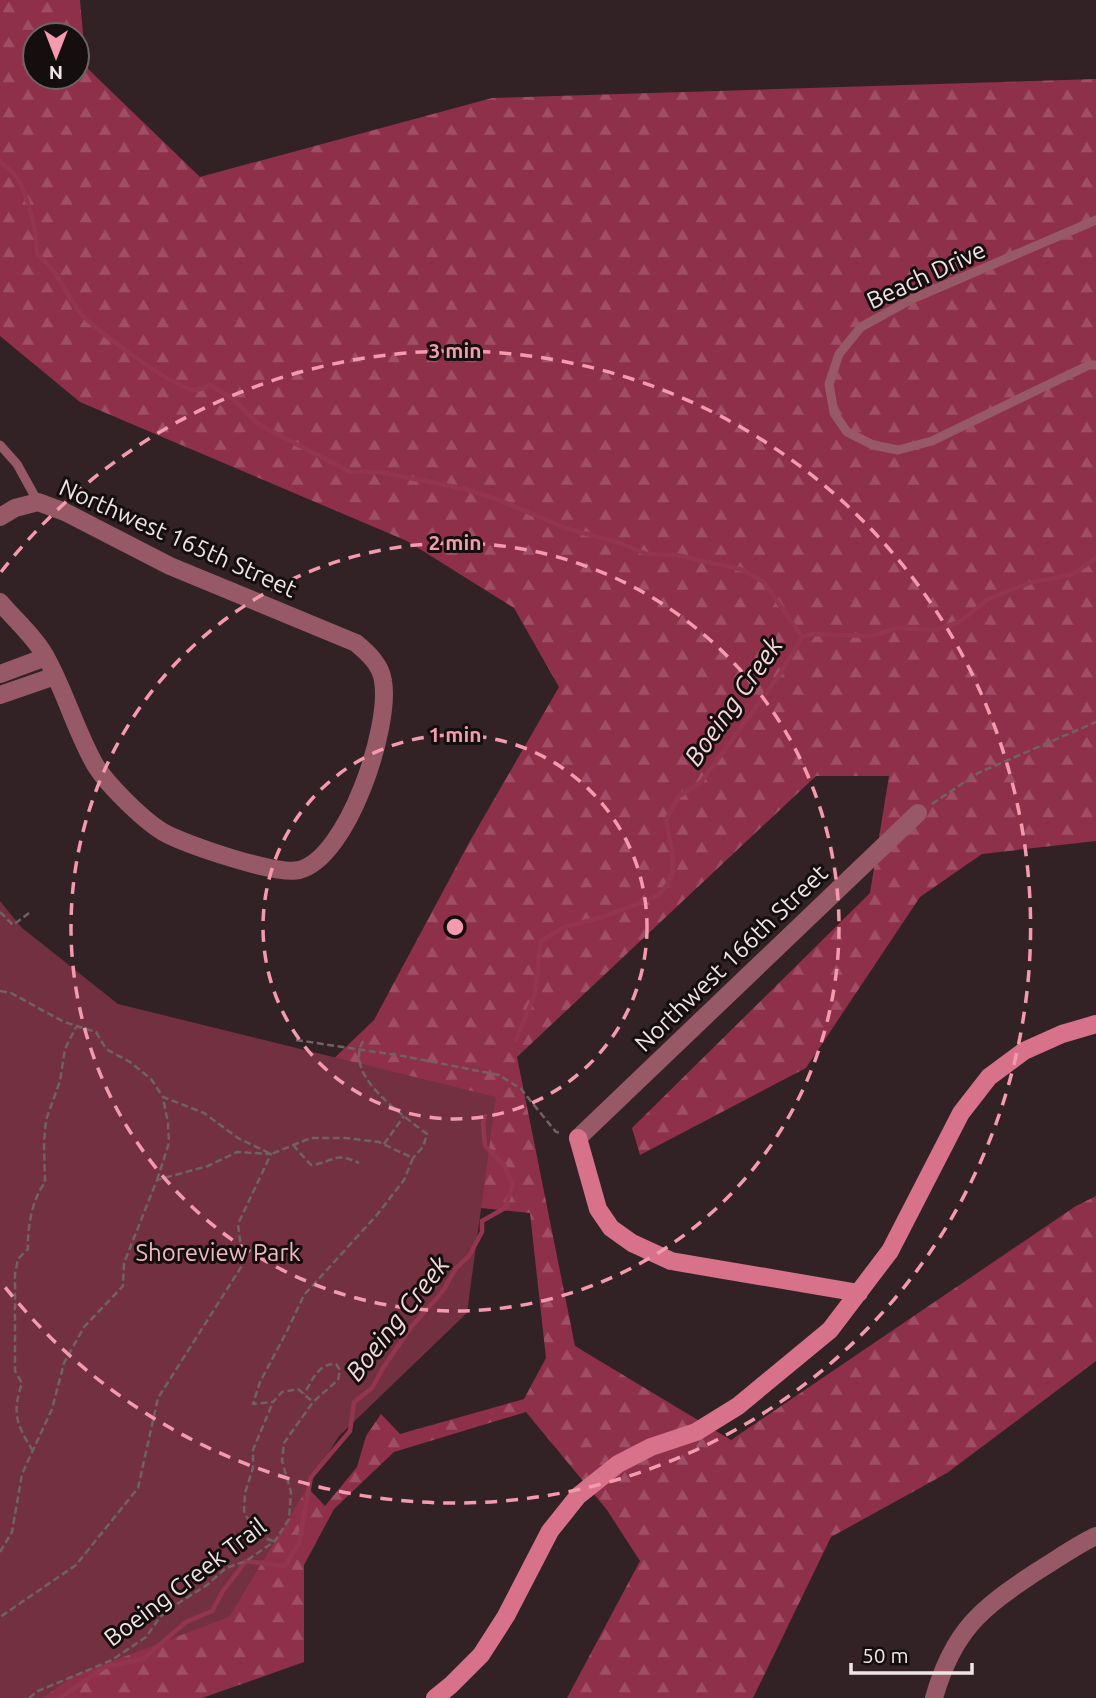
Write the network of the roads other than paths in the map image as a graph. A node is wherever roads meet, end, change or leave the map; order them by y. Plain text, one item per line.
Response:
1 (1096, 220) edge
2 (1096, 365) edge
3 (0, 445) edge
4 (38, 502) junction
5 (0, 517) edge
6 (0, 603) edge
7 (46, 657) junction
8 (0, 674) edge
9 (55, 676) junction
10 (0, 695) edge
11 (918, 813) road end
12 (1096, 1024) edge
13 (859, 1293) junction
14 (1096, 1535) edge
15 (435, 1698) edge
16 (934, 1698) edge

1 - 2 lane, Beach Drive
3 - 4 lane
4 - 5 street, Northwest 165th Street
4 - 9 street, Northwest 165th Street
6 - 7 street
7 - 8 street
7 - 9 street
9 - 10 street
11 - 13 street, Northwest 166th Street
12 - 13 street
13 - 15 street
14 - 16 street

